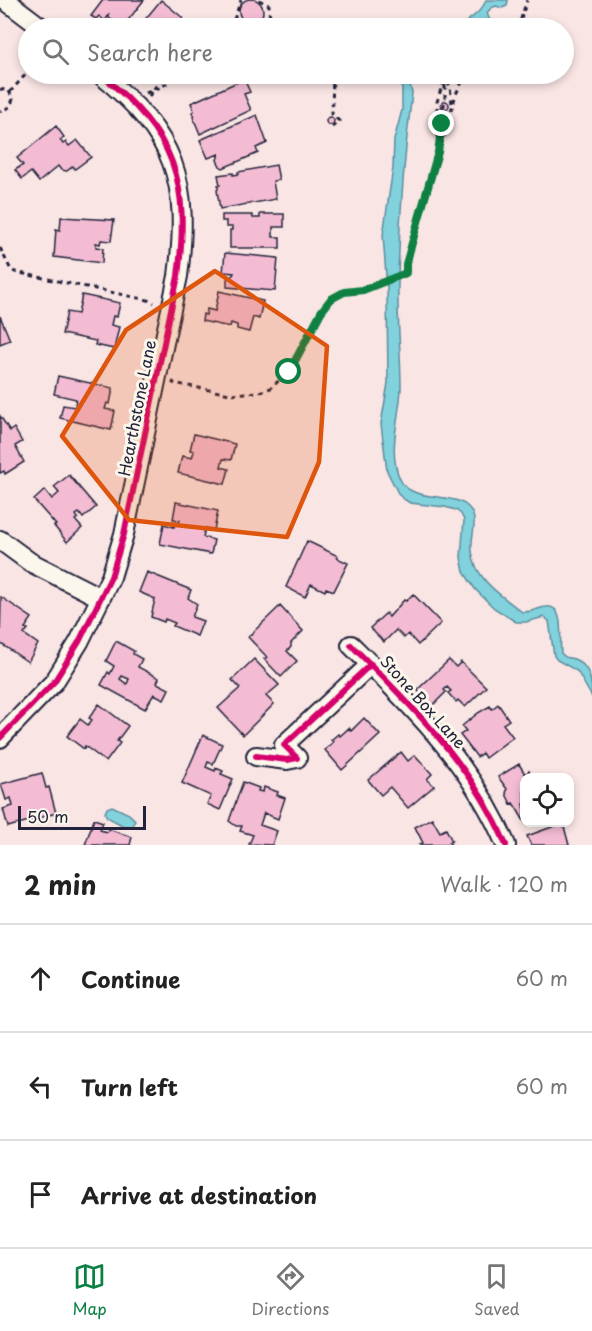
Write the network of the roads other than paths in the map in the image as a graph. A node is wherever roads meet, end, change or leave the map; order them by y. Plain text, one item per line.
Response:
1 (5, 0) edge
2 (29, 18) edge
3 (111, 84) edge
4 (0, 540) edge
5 (101, 598) junction
6 (351, 645) dead end
7 (370, 664) junction
8 (0, 738) edge
9 (256, 756) dead end
10 (506, 845) edge

1 - 2 street
3 - 5 street, Hearthstone Lane
4 - 5 street
5 - 8 street, Hearthstone Lane
6 - 7 street, Stone Box Lane
7 - 9 street
7 - 10 street, Stone Box Lane

